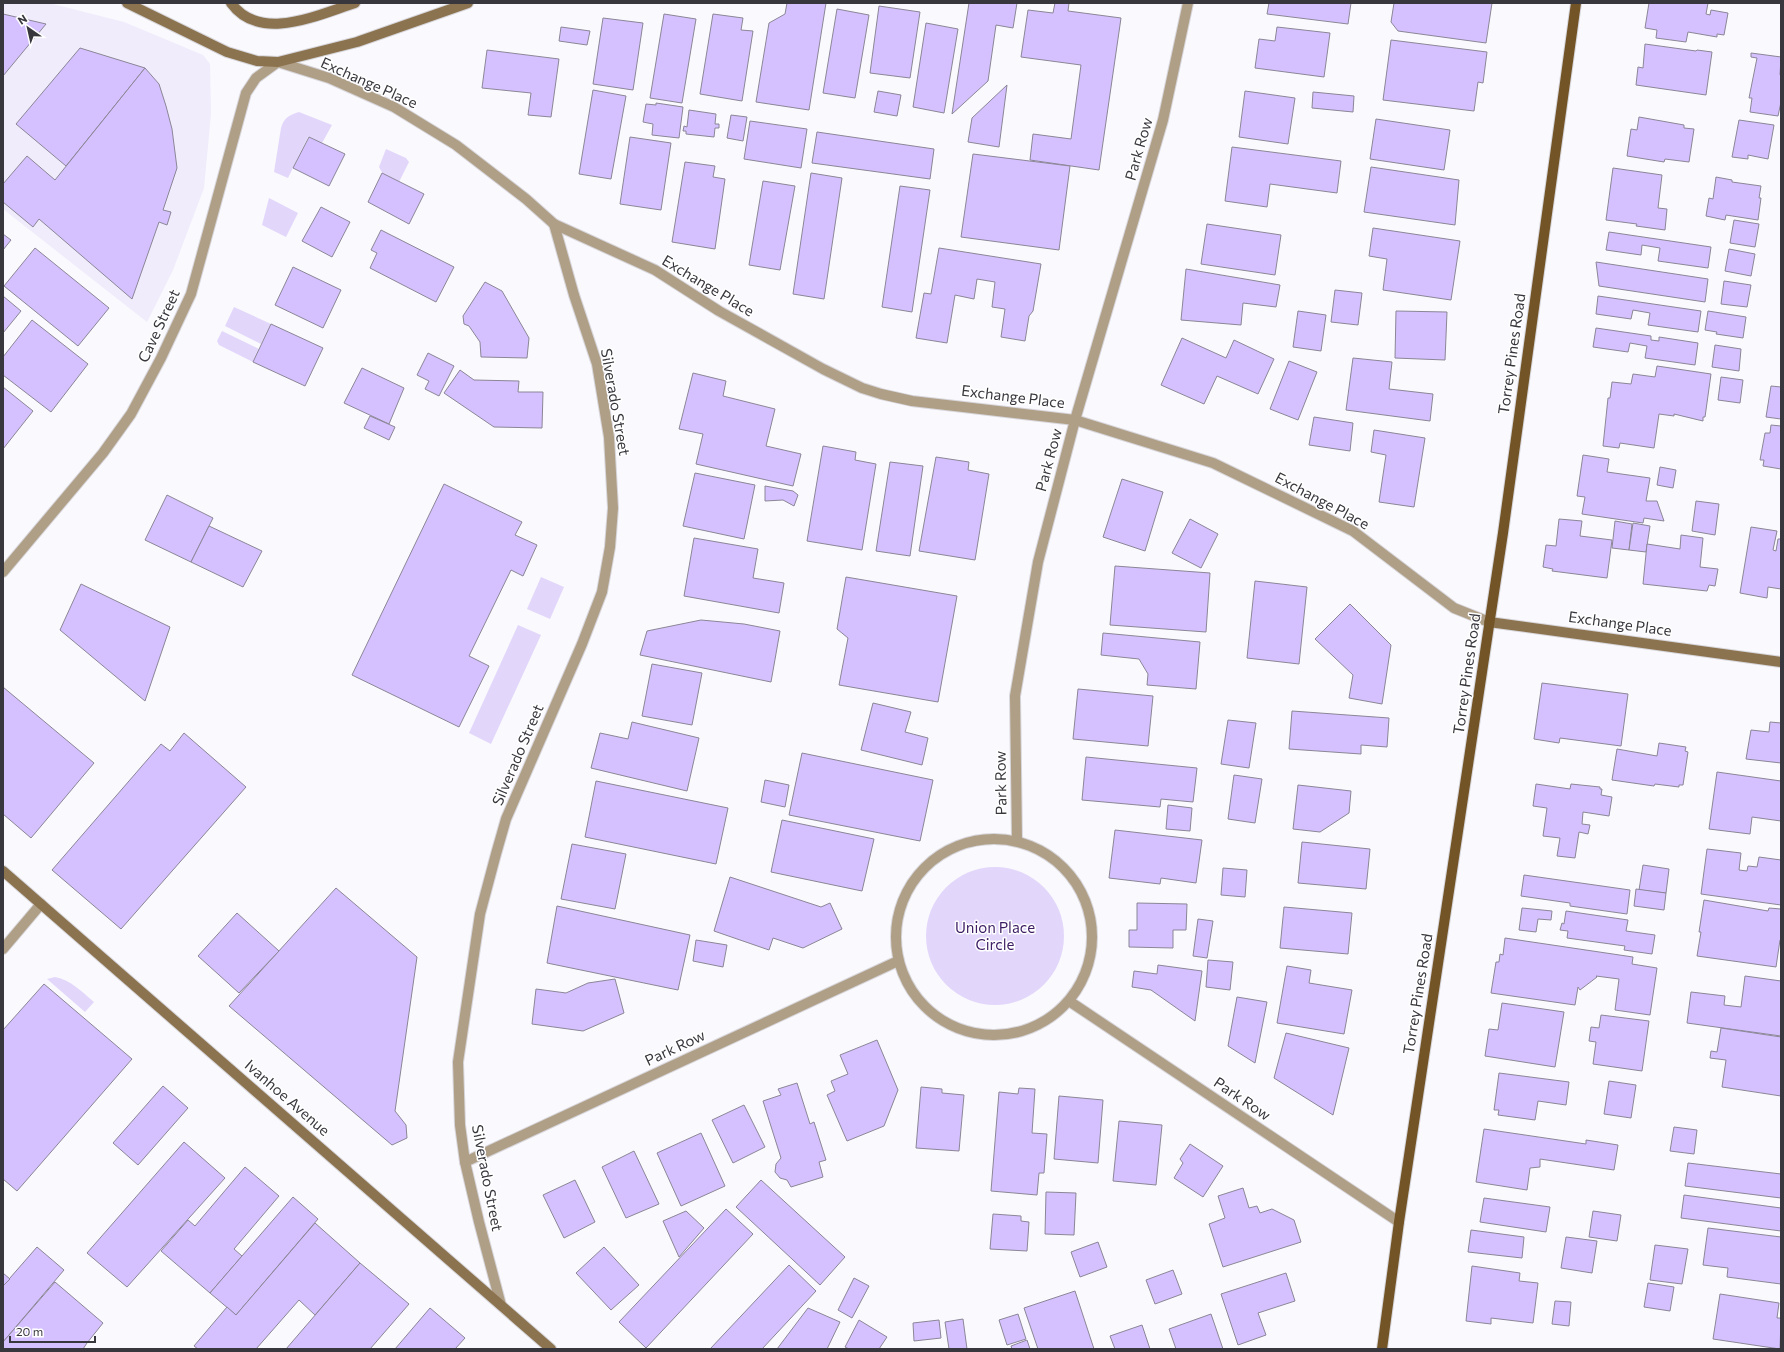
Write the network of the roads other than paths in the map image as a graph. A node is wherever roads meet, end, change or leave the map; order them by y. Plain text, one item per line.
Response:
1 (126, 3) edge
2 (231, 3) edge
3 (355, 3) edge
4 (468, 3) edge
5 (1188, 3) edge
6 (1576, 3) edge
7 (278, 62) junction
8 (554, 224) junction
9 (1075, 420) junction
10 (3, 572) edge
11 (1489, 622) junction
12 (1781, 662) edge
13 (1017, 841) junction
14 (3, 870) edge
15 (41, 904) junction
16 (3, 949) edge
17 (898, 962) junction
18 (1069, 1001) junction
19 (465, 1162) junction
20 (1399, 1222) junction
21 (501, 1305) junction
22 (551, 1349) edge
23 (1382, 1349) edge

1 - 7 street
2 - 3 street
4 - 7 street
5 - 9 street, Park Row
6 - 11 main road, Torrey Pines Road
7 - 8 street, Exchange Place
7 - 10 street, Cave Street
8 - 9 street, Exchange Place
8 - 19 street, Silverado Street
9 - 11 street, Exchange Place
9 - 13 street, Park Row
11 - 12 street, Exchange Place
11 - 20 main road, Torrey Pines Road
13 - 17 street
13 - 18 street
14 - 15 street, Ivanhoe Avenue
15 - 16 street
15 - 21 street, Ivanhoe Avenue
17 - 18 street
17 - 19 street, Park Row
18 - 20 street, Park Row
19 - 21 street, Silverado Street
20 - 23 main road, Torrey Pines Road
21 - 22 street, Ivanhoe Avenue

